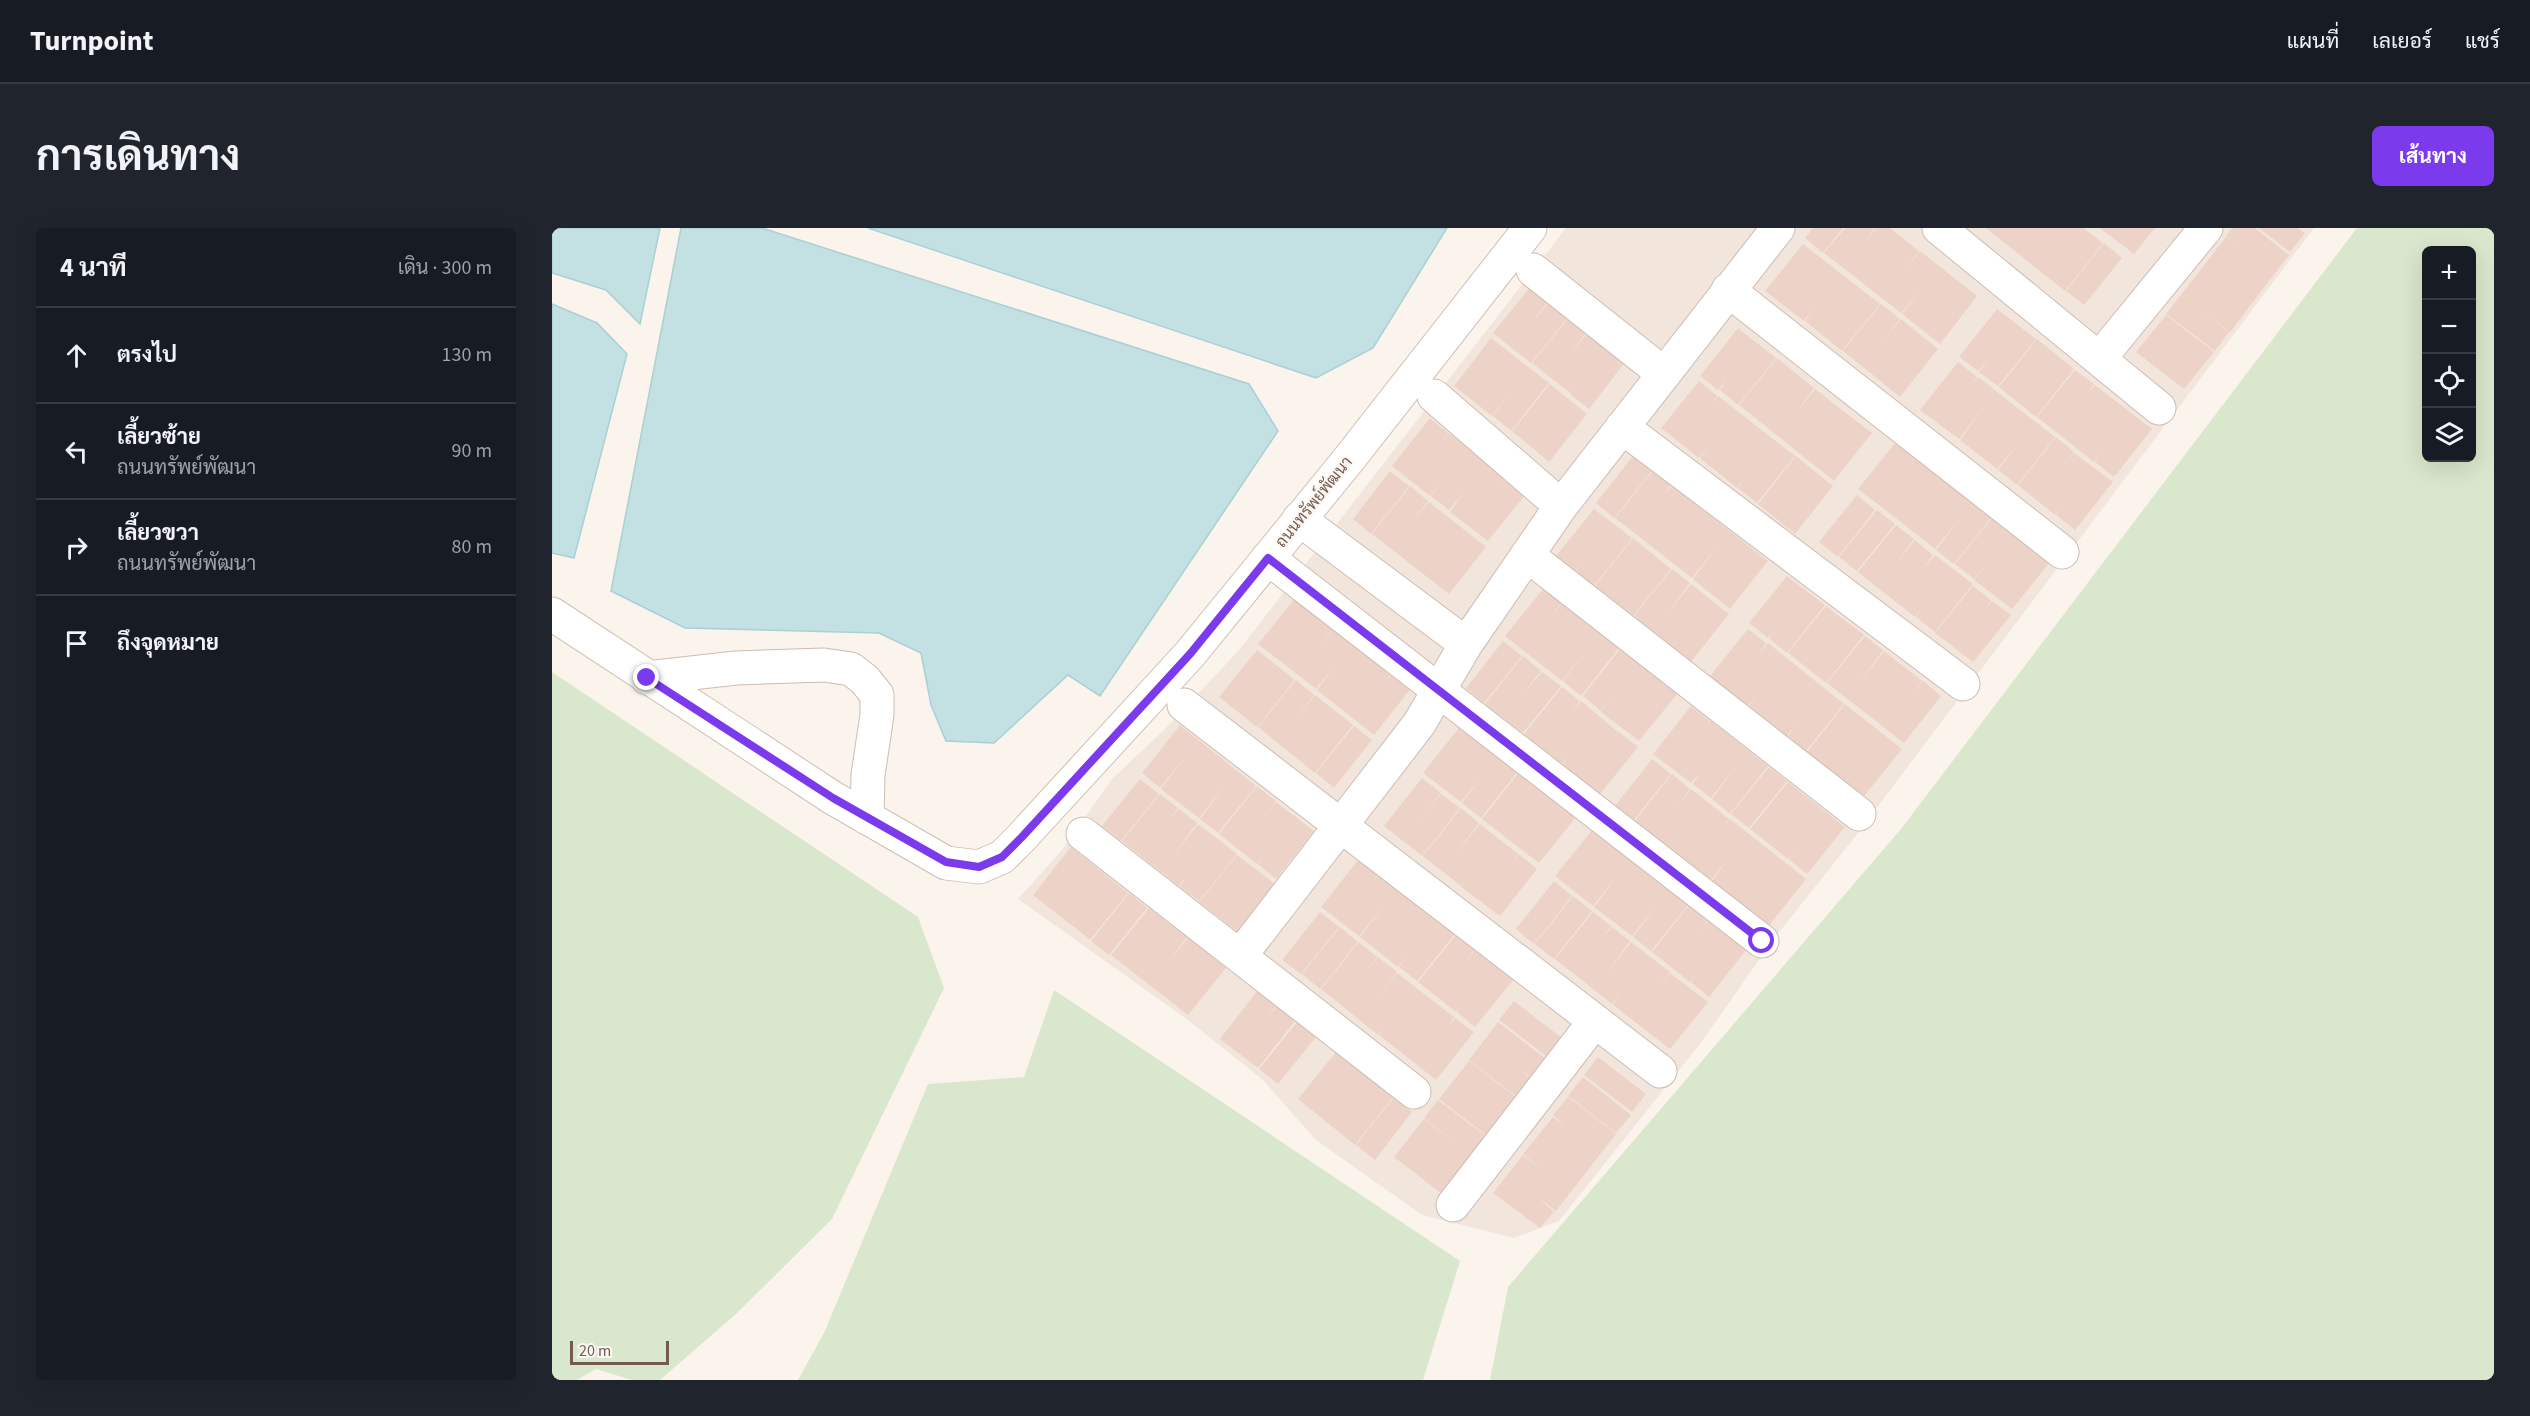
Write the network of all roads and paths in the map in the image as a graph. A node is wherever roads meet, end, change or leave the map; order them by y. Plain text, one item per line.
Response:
1 (1530, 228) edge
2 (1778, 228) edge
3 (1939, 228) edge
4 (2206, 228) edge
5 (1533, 270) dead end
6 (1728, 290) junction
7 (2099, 359) junction
8 (1664, 374) junction
9 (1434, 396) dead end
10 (2160, 408) dead end
11 (1622, 426) junction
12 (1561, 506) junction
13 (1299, 519) junction
14 (2062, 552) dead end
15 (1527, 555) junction
16 (1268, 558) junction
17 (552, 614) edge
18 (1466, 644) junction
19 (647, 678) junction
20 (1963, 684) dead end
21 (1439, 689) junction
22 (1184, 705) dead end
23 (1859, 814) dead end
24 (867, 818) junction
25 (1341, 826) junction
26 (1083, 834) dead end
27 (1762, 941) dead end
28 (1240, 956) junction
29 (1595, 1021) junction
30 (1660, 1071) dead end
31 (1414, 1092) dead end
32 (1453, 1205) dead end

1 - 13 street, ถนนทรัพย์พัฒนา
2 - 6 street
3 - 7 street
4 - 7 street
5 - 8 street
6 - 8 street
6 - 14 street
7 - 10 street
8 - 11 street
9 - 12 street
11 - 12 street
11 - 20 street
12 - 15 street
13 - 16 street, ถนนทรัพย์พัฒนา
13 - 18 street
15 - 18 street
15 - 23 street
16 - 21 street
16 - 24 street, ถนนทรัพย์พัฒนา
17 - 19 street, ถนนทรัพย์พัฒนา
18 - 21 street
19 - 24 street, ถนนทรัพย์พัฒนา
19 - 24 street
21 - 25 street
21 - 27 street
22 - 25 street
25 - 28 street
25 - 29 street
26 - 28 street
28 - 31 street
29 - 30 street
29 - 32 street

